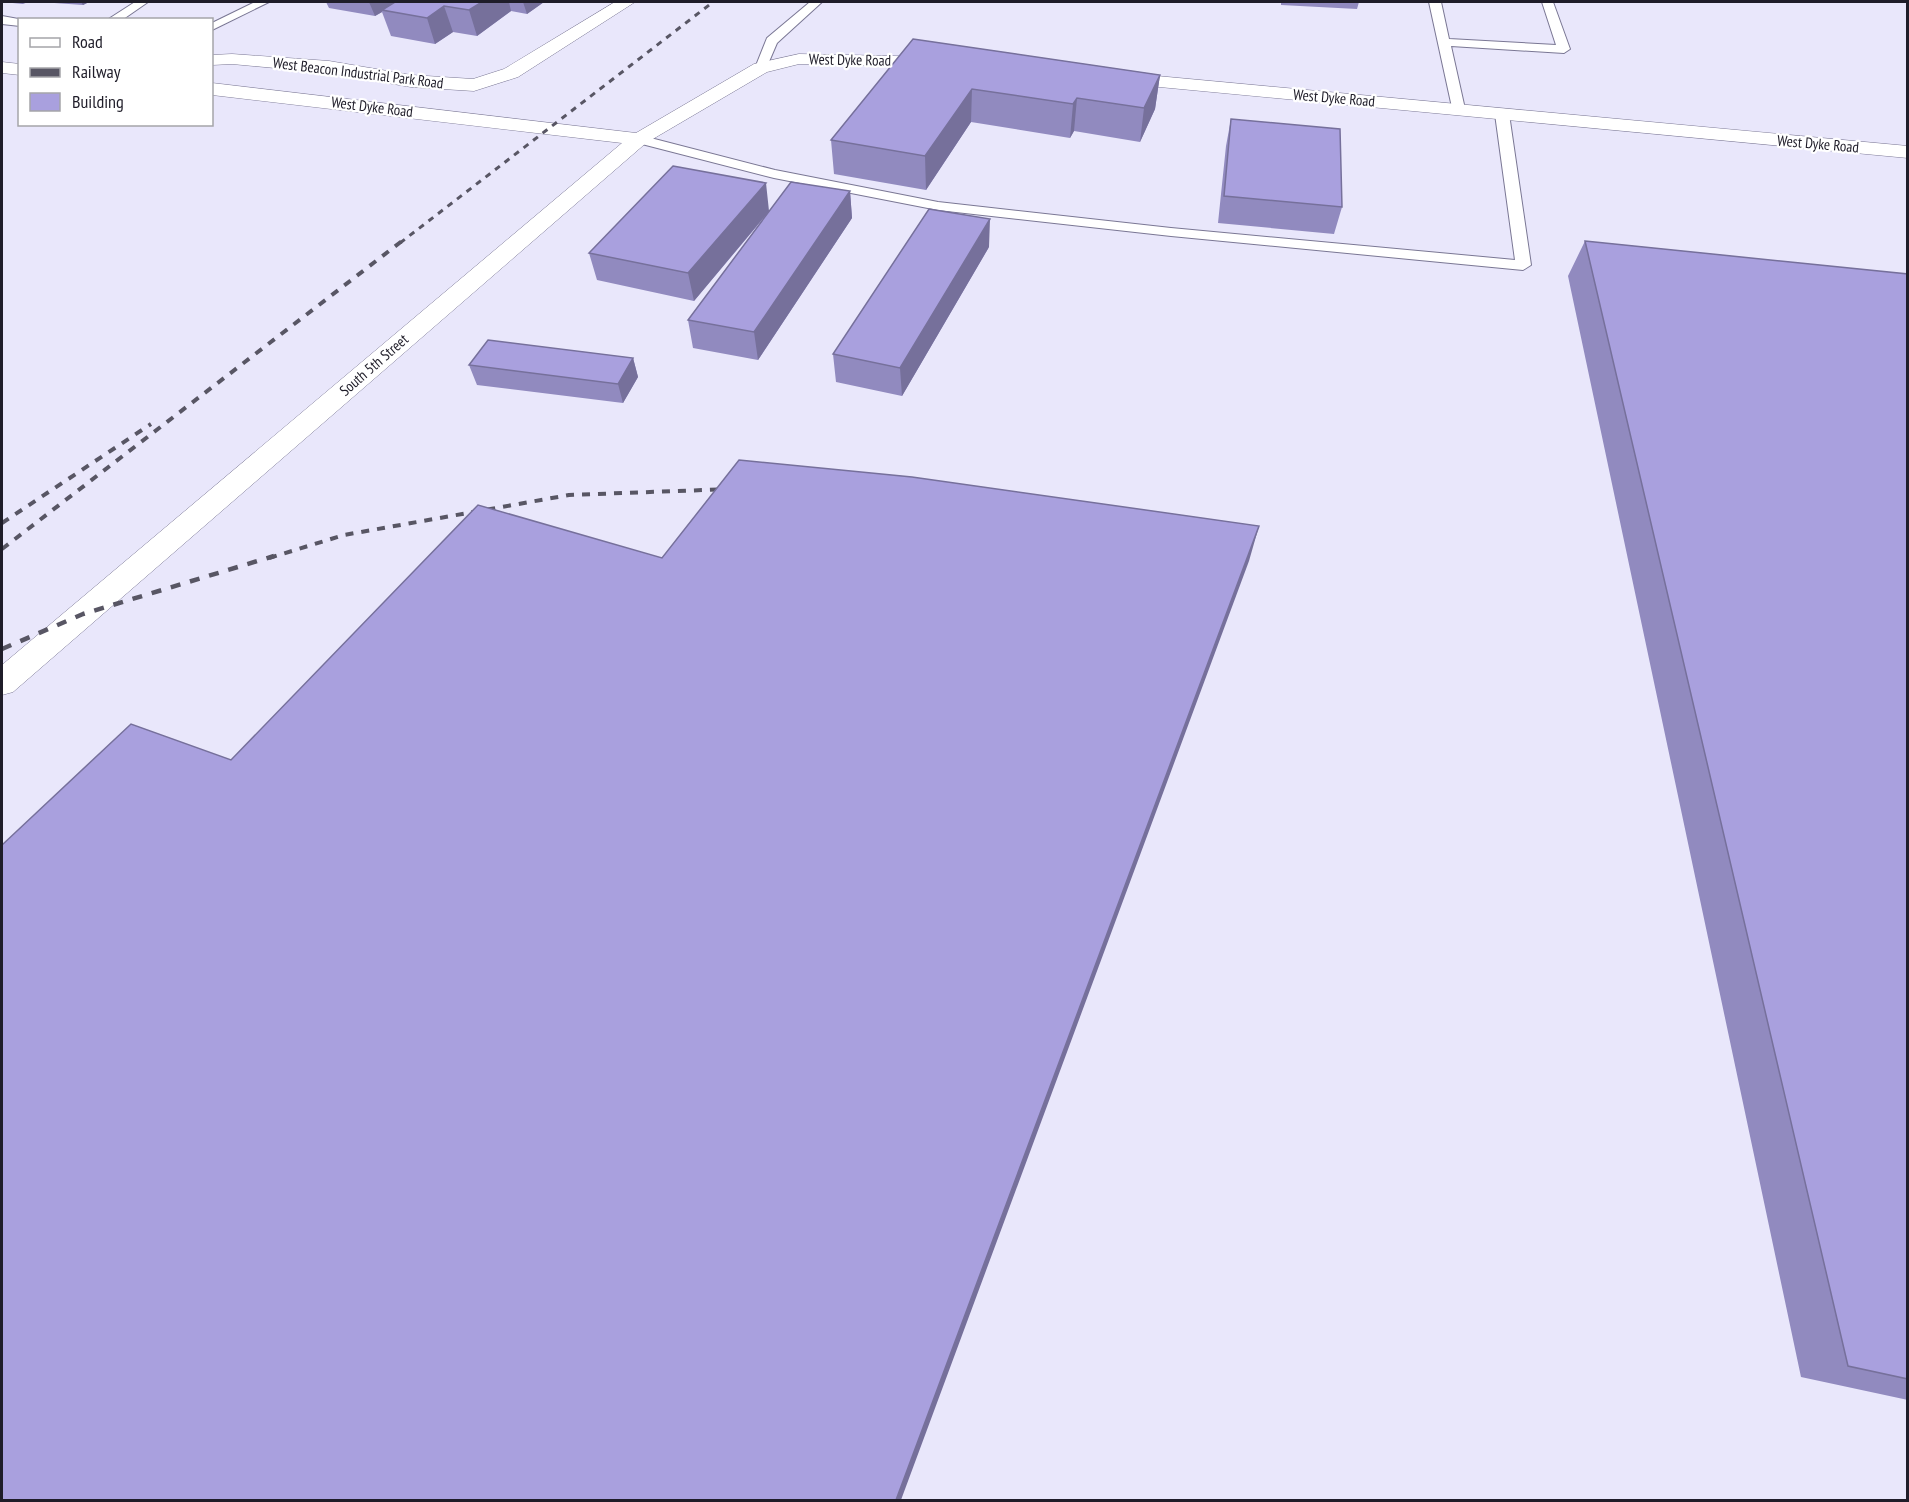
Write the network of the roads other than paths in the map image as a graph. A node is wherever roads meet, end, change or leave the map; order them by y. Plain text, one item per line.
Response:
1 (142, 2) edge
2 (263, 2) edge
3 (626, 2) edge
4 (816, 2) edge
5 (1435, 2) edge
6 (1548, 2) edge
7 (116, 18) edge
8 (2, 21) edge
9 (18, 22) edge
10 (213, 27) edge
11 (1443, 42) junction
12 (213, 60) edge
13 (959, 64) edge
14 (2, 68) edge
15 (761, 69) junction
16 (18, 70) edge
17 (1101, 77) edge
18 (213, 89) edge
19 (1458, 109) junction
20 (1502, 114) junction
21 (639, 139) junction
22 (1908, 153) edge
23 (2, 683) edge

1 - 7 lane
2 - 10 lane
3 - 12 street, West Beacon Industrial Park Road
4 - 15 lane
5 - 11 lane
6 - 11 lane
8 - 9 lane
11 - 19 lane
13 - 15 street, West Dyke Road
14 - 16 street
15 - 21 street, South 5th Street
17 - 19 street, West Dyke Road
18 - 21 street, West Dyke Road
19 - 20 street, West Dyke Road
20 - 21 lane
20 - 22 street, West Dyke Road
21 - 23 street, South 5th Street

